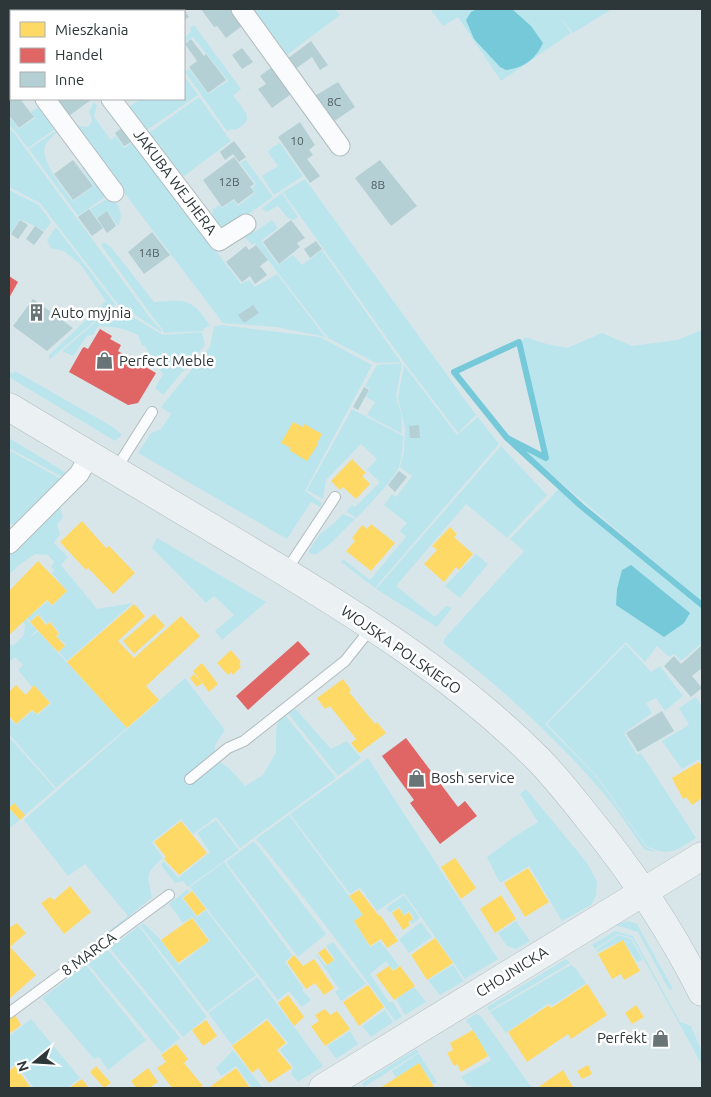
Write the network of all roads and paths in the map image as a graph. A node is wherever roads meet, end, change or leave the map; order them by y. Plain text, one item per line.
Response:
1 (241, 9) edge
2 (45, 100) edge
3 (112, 100) edge
4 (340, 146) dead end
5 (118, 197) dead end
6 (246, 224) dead end
7 (9, 407) edge
8 (152, 412) dead end
9 (90, 455) junction
10 (115, 470) junction
11 (334, 497) dead end
12 (9, 544) edge
13 (286, 572) junction
14 (373, 626) junction
15 (190, 779) dead end
16 (702, 856) edge
17 (643, 891) junction
18 (169, 895) dead end
19 (702, 992) edge
20 (9, 1013) edge
21 (323, 1088) edge

1 - 4 street
2 - 5 street
3 - 6 street, JAKUBA WEJHERA
7 - 9 street, WOJSKA POLSKIEGO
8 - 10 lane
9 - 10 street, WOJSKA POLSKIEGO
9 - 12 street
10 - 13 street, WOJSKA POLSKIEGO
11 - 13 lane
13 - 14 street, WOJSKA POLSKIEGO
14 - 15 lane
14 - 17 street, WOJSKA POLSKIEGO
16 - 17 street, CHOJNICKA
17 - 19 street, WOJSKA POLSKIEGO
17 - 21 street, CHOJNICKA
18 - 20 lane, 8 MARCA

